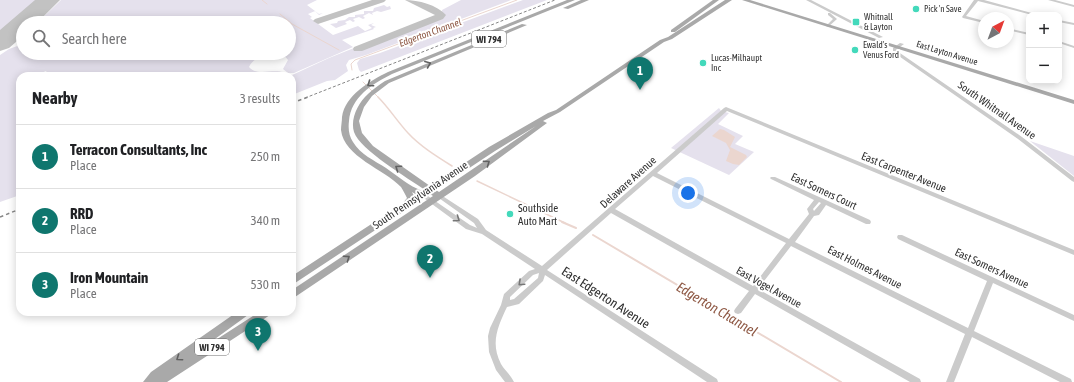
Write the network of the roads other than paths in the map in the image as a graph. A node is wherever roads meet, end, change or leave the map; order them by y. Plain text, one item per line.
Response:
1 (572, 0) edge
2 (586, 0) edge
3 (711, 0) edge
4 (716, 0) edge
5 (723, 0) edge
6 (729, 0) edge
7 (745, 0) edge
8 (752, 0) edge
9 (757, 0) edge
10 (801, 0) edge
11 (808, 0) edge
12 (977, 0) edge
13 (1050, 0) edge
14 (777, 6) junction
15 (1074, 6) edge
16 (701, 10) junction
17 (1026, 12) edge
18 (978, 20) edge
19 (1062, 21) edge
20 (830, 24) junction
21 (1074, 24) edge
22 (686, 28) junction
23 (1014, 30) edge
24 (1026, 33) edge
25 (881, 37) junction
26 (662, 41) junction
27 (1062, 43) edge
28 (1074, 46) edge
29 (903, 47) junction
30 (907, 58) junction
31 (391, 76) junction
32 (1074, 96) edge
33 (1074, 102) edge
34 (726, 110) joint
35 (558, 111) junction
36 (500, 144) junction
37 (508, 149) junction
38 (652, 173) junction
39 (410, 176) junction
40 (448, 178) junction
41 (772, 178) dead end
42 (1074, 180) edge
43 (403, 184) junction
44 (430, 190) junction
45 (423, 195) junction
46 (435, 199) junction
47 (818, 199) junction
48 (825, 202) junction
49 (403, 208) junction
50 (611, 210) junction
51 (812, 214) junction
52 (868, 222) dead end
53 (900, 237) dead end
54 (791, 242) junction
55 (1074, 254) edge
56 (543, 270) junction
57 (296, 278) edge
58 (991, 280) junction
59 (754, 291) junction
60 (296, 292) edge
61 (506, 304) junction
62 (738, 311) dead end
63 (239, 316) edge
64 (260, 316) edge
65 (1074, 318) edge
66 (970, 332) junction
67 (148, 382) edge
68 (158, 382) edge
69 (510, 382) edge
70 (714, 382) edge
71 (916, 382) edge
72 (950, 382) edge
73 (1068, 382) edge

1 - 31 main road, WI 794
31 -> 2 main road, WI 794
3 - 16 main road
4 - 16 main road, South Pennsylvania Avenue
5 - 22 main road
6 - 22 main road, South Pennsylvania Avenue
7 - 20 main road, East Layton Avenue
8 - 14 main road
9 - 14 main road, East Layton Avenue
10 - 20 street
11 - 25 street
12 - 17 street
12 - 18 street
13 - 15 street
14 - 20 main road, East Layton Avenue
16 - 26 main road, South Pennsylvania Avenue
19 - 21 street
20 - 25 main road, East Layton Avenue
20 - 29 main road, East Layton Avenue
22 - 26 main road, South Pennsylvania Avenue
23 - 24 street
25 - 29 main road, East Layton Avenue
26 - 35 main road, South Pennsylvania Avenue
27 - 28 street
29 - 30 street
29 - 30 street, South Whitnall Avenue
29 - 32 main road, East Layton Avenue
29 - 33 main road, East Layton Avenue
30 - 42 street, South Whitnall Avenue
39 -> 31 main road, WI 794
31 -> 43 main road, WI 794
34 - 38 street, Delaware Avenue
34 - 55 street, East Carpenter Avenue
35 - 36 main road, South Pennsylvania Avenue
35 - 37 main road, South Pennsylvania Avenue
36 - 37 main road
36 - 40 main road, South Pennsylvania Avenue
46 -> 37 main road, South Pennsylvania Avenue
38 - 50 street, Delaware Avenue
38 - 54 street, East Holmes Avenue
39 - 40 main road
39 - 44 main road, WI 794
40 - 44 main road, South Pennsylvania Avenue
41 - 47 street, East Somers Court
43 - 45 main road
43 - 49 main road
44 - 45 main road, South Pennsylvania Avenue
44 - 46 main road, WI 794
45 - 46 street, East Edgerton Avenue
45 - 49 main road, South Pennsylvania Avenue
46 - 56 street, East Edgerton Avenue
60 -> 46 main road, South Pennsylvania Avenue
47 - 48 street, East Somers Court
47 - 51 street
48 - 51 street
48 - 52 street, East Somers Court
49 - 57 main road, South Pennsylvania Avenue
50 - 56 street, Delaware Avenue
50 - 59 street, East Vogel Avenue
51 - 54 street
53 - 58 street, East Somers Avenue
54 - 59 street
54 - 66 street, East Holmes Avenue
56 - 61 street
56 -> 61 street
56 - 70 street, East Edgerton Avenue
58 - 65 street, East Somers Avenue
58 - 66 street
59 - 62 street
59 - 71 street, East Vogel Avenue
61 - 69 street
63 -> 67 main road, WI 794
64 - 68 main road, WI 794
66 - 72 street
66 - 73 street, East Holmes Avenue

